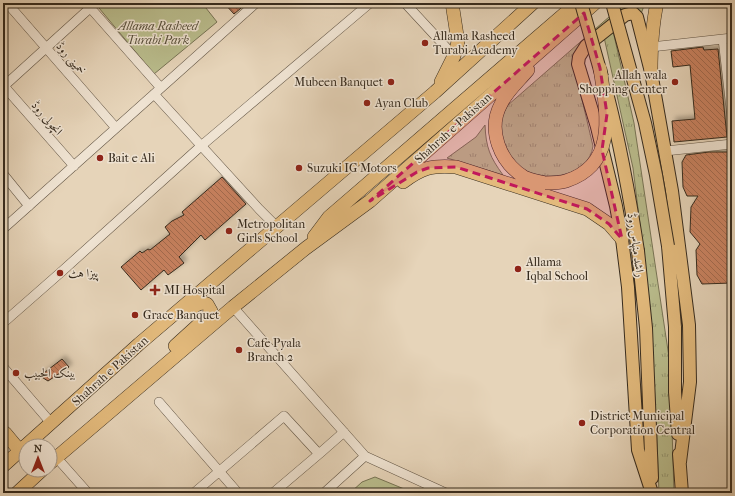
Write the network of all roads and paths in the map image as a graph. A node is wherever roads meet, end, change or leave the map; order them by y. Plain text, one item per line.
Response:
1 (7, 3) edge
2 (256, 3) edge
3 (370, 3) edge
4 (405, 3) edge
5 (452, 3) edge
6 (533, 3) edge
7 (577, 3) edge
8 (581, 3) edge
9 (595, 3) edge
10 (612, 3) edge
11 (657, 3) edge
12 (88, 5) edge
13 (561, 32) junction
14 (728, 38) edge
15 (46, 47) junction
16 (651, 47) junction
17 (454, 56) junction
18 (600, 68) junction
19 (650, 72) junction
20 (3, 86) edge
21 (158, 91) junction
22 (435, 92) junction
23 (732, 117) edge
24 (116, 128) junction
25 (732, 144) edge
26 (201, 146) junction
27 (665, 150) junction
28 (74, 166) junction
29 (3, 174) edge
30 (370, 201) junction
31 (29, 206) junction
32 (277, 227) junction
33 (3, 229) edge
34 (622, 239) junction
35 (306, 248) junction
36 (233, 307) junction
37 (3, 323) edge
38 (139, 344) junction
39 (3, 367) edge
40 (137, 389) junction
41 (159, 402) dead end
42 (52, 424) junction
43 (344, 432) junction
44 (5, 434) dead end
45 (35, 438) edge
46 (18, 449) edge
47 (18, 453) edge
48 (319, 454) junction
49 (58, 456) edge
50 (366, 456) junction
51 (680, 462) junction
52 (58, 465) edge
53 (3, 466) edge
54 (219, 471) junction
55 (33, 478) edge
56 (17, 493) edge
57 (88, 493) edge
58 (194, 493) edge
59 (238, 493) edge
60 (273, 493) edge
61 (324, 493) edge
62 (446, 493) edge
63 (652, 493) edge
64 (682, 493) edge

1 - 15 street, خمینی روڈ
2 - 21 street
3 - 26 street
4 - 17 street
5 - 17 highway
6 - 22 highway
7 - 35 highway
8 - 18 main road, راشد منہاس روڈ, bridge
9 - 13 highway, Shahrah-e-Pakistan
10 - 51 main road, bridge
11 - 16 highway
12 - 15 street
12 - 21 street
13 - 18 highway, bridge
13 - 30 highway, Shahrah-e-Pakistan
14 - 16 street
14 - 23 street
15 - 20 street
15 - 24 street, خمینی روڈ
16 - 19 highway
17 - 22 highway
18 - 63 main road, راشد منہاس روڈ, bridge
19 - 27 main road
19 - 34 main road
20 - 28 street, انچولی روڈ
21 - 24 street
21 - 26 street
22 - 32 highway, Shahrah e Pakistan
24 - 28 street
25 - 27 street
26 - 32 street
26 - 37 street
27 - 51 main road
28 - 31 street
29 - 31 street
30 - 34 highway
30 - 35 highway, Shahrah-e-Pakistan
31 - 33 street
32 - 38 highway, Shahrah e Pakistan
34 - 63 main road
35 - 36 highway
36 - 40 highway
36 - 43 street
38 - 40 highway
38 - 42 highway, Shahrah e Pakistan
39 - 42 street
40 - 49 highway
41 - 54 street
42 - 45 highway, Shahrah e Pakistan
43 - 48 street
43 - 50 street
44 - 46 highway
47 - 53 highway, Shahrah e Pakistan
48 - 54 street
48 - 60 street
50 - 61 street
50 - 62 street
51 - 64 main road
52 - 57 street
54 - 58 street
54 - 59 street
55 - 56 highway

